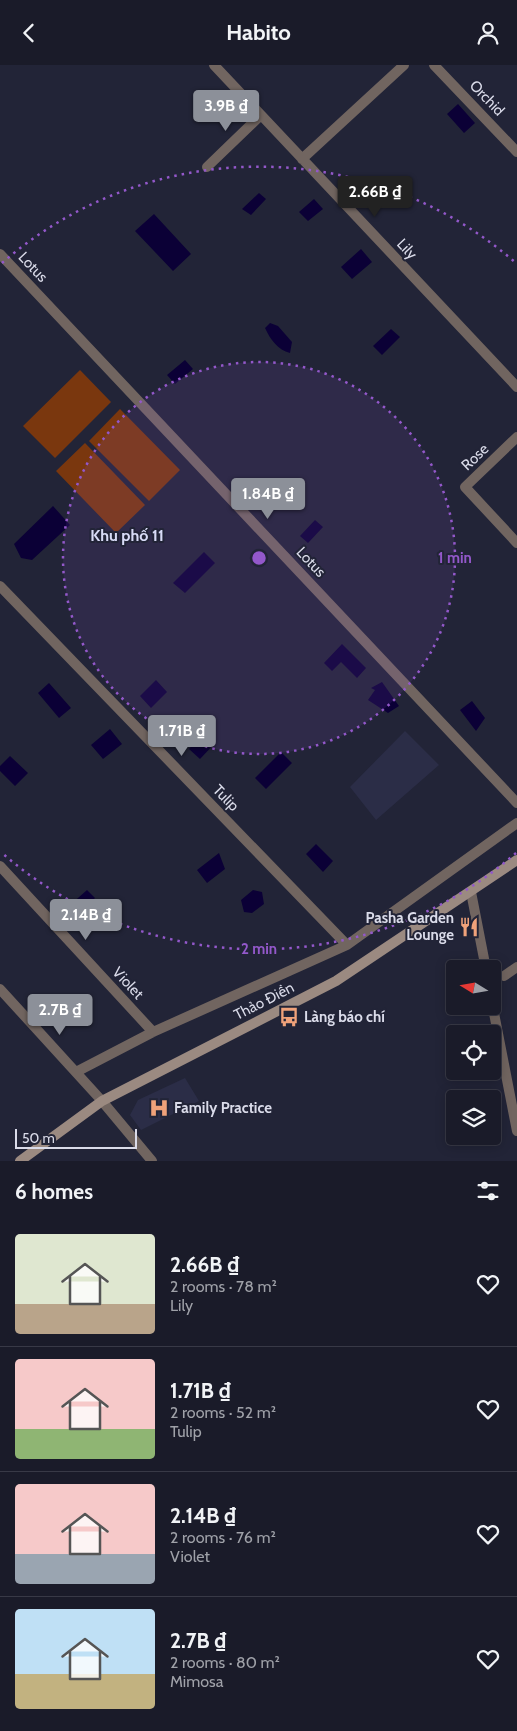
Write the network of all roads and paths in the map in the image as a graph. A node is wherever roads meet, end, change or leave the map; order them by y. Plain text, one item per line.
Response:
1 (214, 65) edge
2 (404, 65) edge
3 (434, 65) edge
4 (261, 115) junction
5 (517, 152) edge
6 (302, 159) junction
7 (207, 167) dead end
8 (0, 254) edge
9 (517, 387) edge
10 (517, 437) edge
11 (517, 543) edge
12 (0, 586) edge
13 (517, 803) edge
14 (517, 823) edge
15 (517, 860) edge
16 (0, 866) edge
17 (471, 892) junction
18 (347, 945) junction
19 (484, 960) edge
20 (517, 967) edge
21 (504, 976) dead end
22 (0, 989) edge
23 (494, 1015) edge
24 (153, 1032) junction
25 (76, 1072) junction
26 (102, 1101) junction
27 (517, 1131) edge
28 (20, 1161) edge
29 (152, 1161) edge

1 - 4 street, Lily
2 - 6 street
3 - 5 street, Orchid
4 - 6 street, Lily
4 - 7 street
6 - 9 street, Lily
8 - 13 street, Lotus
10 - 11 street, Rose
12 - 18 street, Tulip
14 - 18 street
15 - 17 main road, Thảo Điền
16 - 24 street, Violet
17 - 19 street
17 - 26 main road, Thảo Điền
18 - 24 street
20 - 21 street
22 - 25 street
23 - 27 street
24 - 25 street
25 - 26 street
26 - 28 main road, Thảo Điền
26 - 29 street

